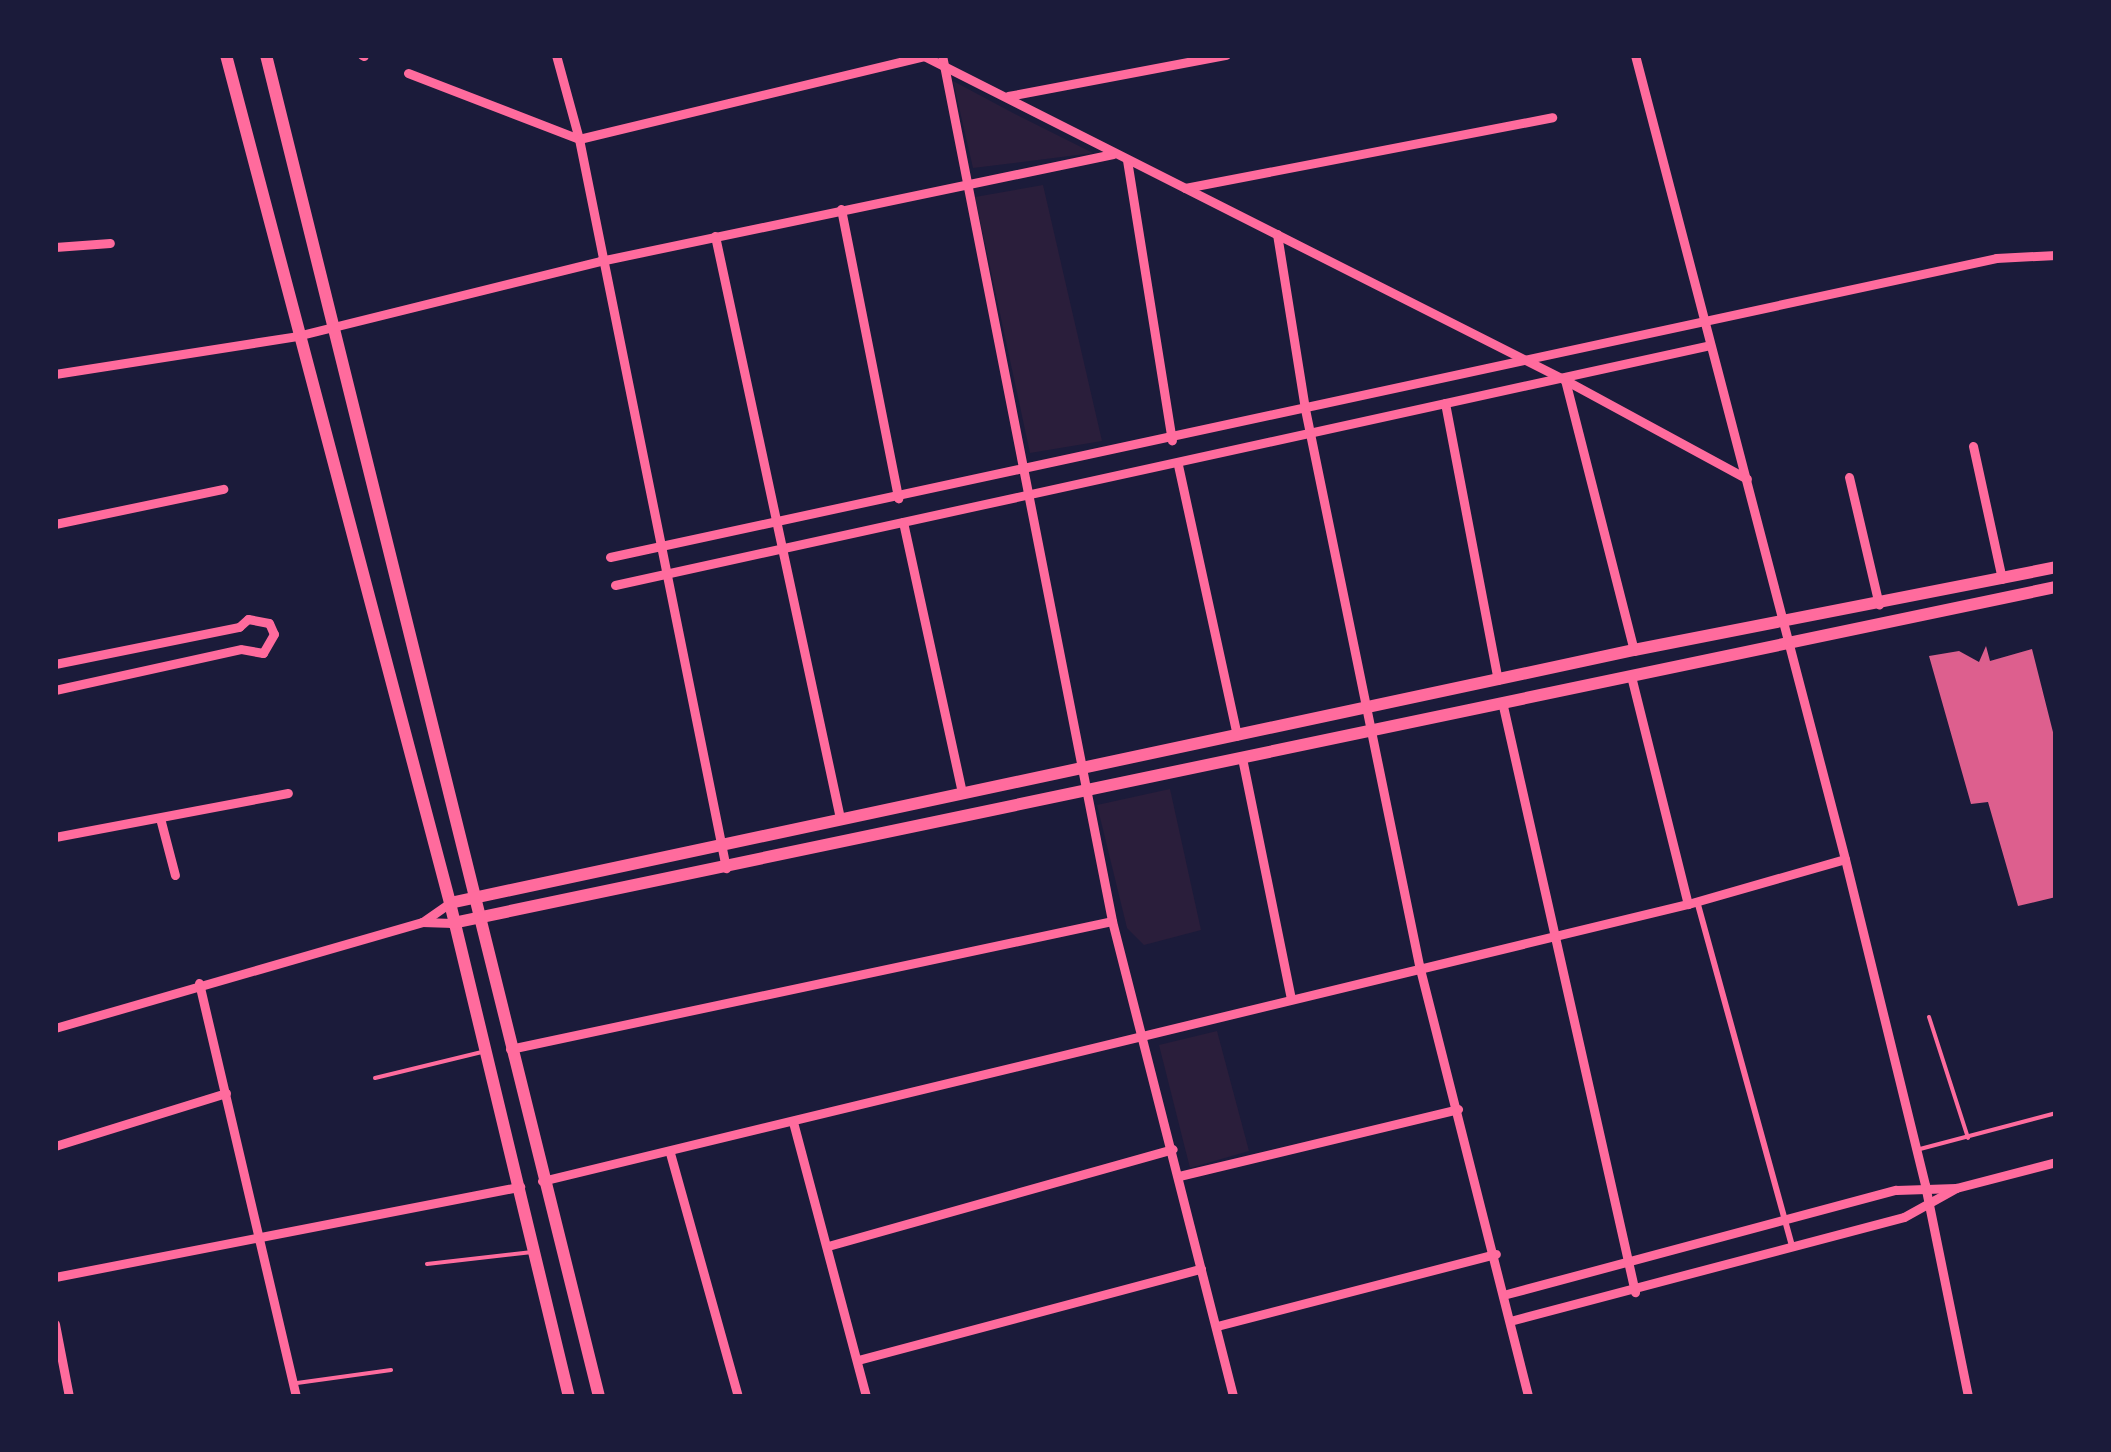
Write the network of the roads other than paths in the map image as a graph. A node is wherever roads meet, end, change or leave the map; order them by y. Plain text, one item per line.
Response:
1 (226, 55) edge
2 (266, 55) edge
3 (556, 55) edge
4 (942, 55) edge
5 (1226, 55) edge
6 (1623, 55) edge
7 (923, 56) edge
8 (1636, 59) edge
9 (944, 66) junction
10 (408, 74) dead end
11 (1006, 97) junction
12 (1552, 117) dead end
13 (578, 139) junction
14 (1113, 154) junction
15 (1127, 160) junction
16 (967, 182) junction
17 (1185, 188) junction
18 (842, 209) junction
19 (1277, 234) junction
20 (714, 236) junction
21 (110, 243) dead end
22 (55, 247) edge
23 (2056, 255) edge
24 (600, 262) junction
25 (1704, 325) junction
26 (330, 328) junction
27 (297, 336) junction
28 (1710, 345) junction
29 (1520, 358) junction
30 (55, 374) edge
31 (1554, 374) junction
32 (1565, 380) junction
33 (1445, 403) junction
34 (1306, 409) junction
35 (1312, 434) junction
36 (1172, 440) junction
37 (1973, 446) dead end
38 (1178, 464) junction
39 (1022, 471) junction
40 (1849, 476) dead end
41 (1748, 479) junction
42 (223, 489) dead end
43 (1028, 494) junction
44 (898, 498) junction
45 (903, 522) junction
46 (55, 524) edge
47 (776, 524) junction
48 (782, 549) junction
49 (662, 550) junction
50 (610, 557) dead end
51 (2056, 567) edge
52 (668, 574) junction
53 (2026, 574) junction
54 (2002, 579) junction
55 (615, 585) dead end
56 (2056, 587) edge
57 (2031, 593) junction
58 (1879, 606) junction
59 (1784, 622) junction
60 (238, 627) junction
61 (1790, 643) junction
62 (241, 649) junction
63 (1634, 650) junction
64 (55, 664) edge
65 (1498, 680) junction
66 (1632, 680) junction
67 (55, 690) edge
68 (1503, 706) junction
69 (1366, 711) junction
70 (1372, 733) junction
71 (1237, 736) junction
72 (1242, 758) junction
73 (1084, 766) junction
74 (1088, 789) junction
75 (288, 793) dead end
76 (962, 793) junction
77 (160, 818) junction
78 (840, 818) junction
79 (55, 837) edge
80 (722, 846) junction
81 (1846, 859) junction
82 (726, 871) junction
83 (175, 875) dead end
84 (477, 896) junction
85 (1692, 902) junction
86 (450, 904) junction
87 (483, 920) junction
88 (422, 922) junction
89 (1112, 922) junction
90 (453, 923) junction
91 (1552, 936) junction
92 (1419, 965) junction
93 (200, 983) junction
94 (1291, 998) junction
95 (1930, 1017) dead end
96 (55, 1028) edge
97 (1140, 1033) junction
98 (510, 1049) junction
99 (486, 1051) junction
100 (375, 1078) dead end
101 (226, 1093) junction
102 (1458, 1109) junction
103 (2056, 1114) edge
104 (793, 1122) junction
105 (1968, 1138) junction
106 (55, 1146) edge
107 (1172, 1149) junction
108 (1916, 1150) junction
109 (670, 1152) junction
110 (2056, 1162) edge
111 (1179, 1176) junction
112 (542, 1181) junction
113 (1925, 1185) junction
114 (520, 1187) junction
115 (1956, 1188) junction
116 (1929, 1206) junction
117 (1785, 1218) junction
118 (263, 1241) junction
119 (828, 1246) junction
120 (1793, 1248) junction
121 (536, 1251) junction
122 (1496, 1254) junction
123 (1629, 1260) junction
124 (427, 1264) dead end
125 (1201, 1269) junction
126 (55, 1277) edge
127 (1636, 1292) junction
128 (1504, 1295) junction
129 (1510, 1321) junction
130 (55, 1324) edge
131 (1217, 1326) junction
132 (858, 1360) junction
133 (391, 1370) dead end
134 (293, 1383) junction
135 (69, 1397) edge
136 (296, 1397) edge
137 (569, 1397) edge
138 (599, 1397) edge
139 (738, 1397) edge
140 (866, 1397) edge
141 (1233, 1397) edge
142 (1526, 1397) edge
143 (1968, 1397) edge

1 - 27 main road
2 - 26 main road
3 - 13 street
4 - 9 street
5 - 11 street
6 - 8 street
7 - 9 street
7 - 13 street
8 - 25 street
9 - 11 street
9 - 16 street
10 - 13 street
11 - 14 street
12 - 17 street
13 - 24 street
14 - 15 street
14 - 16 street
15 - 17 street
15 - 36 street
16 - 18 street
16 - 39 street
17 - 19 street
18 - 20 street
18 - 44 street
19 - 29 street
19 - 34 street
20 - 24 street
20 - 47 street
21 - 22 street
23 - 25 street
24 - 26 street
24 - 49 street
25 - 28 street
25 - 29 street
26 - 27 street
26 - 84 main road
27 - 30 street
27 - 86 main road
28 - 31 street
28 - 41 street
29 - 31 street
29 - 34 street
31 - 32 street
31 - 33 street
32 - 41 street
32 - 63 street
33 - 35 street
33 - 65 street
34 - 35 street
34 - 36 street
35 - 38 street
35 - 69 street
36 - 39 street
37 - 54 street
38 - 43 street
38 - 71 street
39 - 43 street
39 - 44 street
40 - 58 street
41 - 59 street
42 - 46 street
43 - 45 street
43 - 73 street
44 - 47 street
45 - 48 street
45 - 76 street
47 - 48 street
47 - 49 street
48 - 52 street
48 - 78 street
49 - 50 street
49 - 52 street
51 - 53 main road
52 - 55 street
52 - 80 street
53 - 54 main road
53 - 57 main road
54 - 58 main road
56 - 57 main road
57 - 61 main road
58 - 59 main road
59 - 61 street
59 - 63 main road
60 - 62 street
60 - 62 street
60 - 64 street
61 - 66 main road
61 - 81 street
62 - 67 street
63 - 65 main road
65 - 69 main road
66 - 68 main road
66 - 85 street
68 - 70 main road
68 - 91 street
69 - 70 street
69 - 71 main road
70 - 72 main road
70 - 92 street
71 - 73 main road
72 - 74 main road
72 - 94 street
73 - 74 street
73 - 76 main road
74 - 82 main road
74 - 89 street
75 - 77 street
76 - 78 main road
77 - 79 street
77 - 83 street
78 - 80 main road
80 - 82 street
80 - 84 main road
81 - 85 street
81 - 108 street
82 - 87 main road
84 - 86 main road
84 - 87 main road
85 - 91 street
85 - 117 street
86 - 88 street
86 - 90 main road
87 - 90 main road
87 - 98 main road
88 - 90 street
88 - 93 street
89 - 97 street
89 - 98 street
90 - 99 main road
91 - 92 street
91 - 123 street
92 - 94 street
92 - 102 street
93 - 96 street
93 - 101 street
94 - 97 street
95 - 105 lane
97 - 104 street
97 - 107 street
98 - 112 main road
99 - 100 lane
99 - 114 main road
101 - 106 street
101 - 118 street
102 - 111 street
102 - 122 street
103 - 105 lane
104 - 109 street
104 - 119 street
105 - 108 lane
107 - 111 street
107 - 119 street
108 - 113 street
109 - 112 street
109 - 139 street
110 - 115 street
111 - 125 street
112 - 138 main road
113 - 115 street
113 - 116 street
113 - 117 street
114 - 118 street
114 - 121 main road
115 - 116 street
116 - 120 street
116 - 143 street
117 - 120 street
117 - 123 street
118 - 126 street
118 - 134 street
119 - 132 street
120 - 127 street
121 - 124 lane
121 - 137 main road
122 - 128 street
122 - 131 street
123 - 127 street
123 - 128 street
125 - 131 street
125 - 132 street
127 - 129 street
128 - 129 street
129 - 142 street
130 - 135 street
131 - 141 street
132 - 140 street
133 - 134 lane
134 - 136 street

